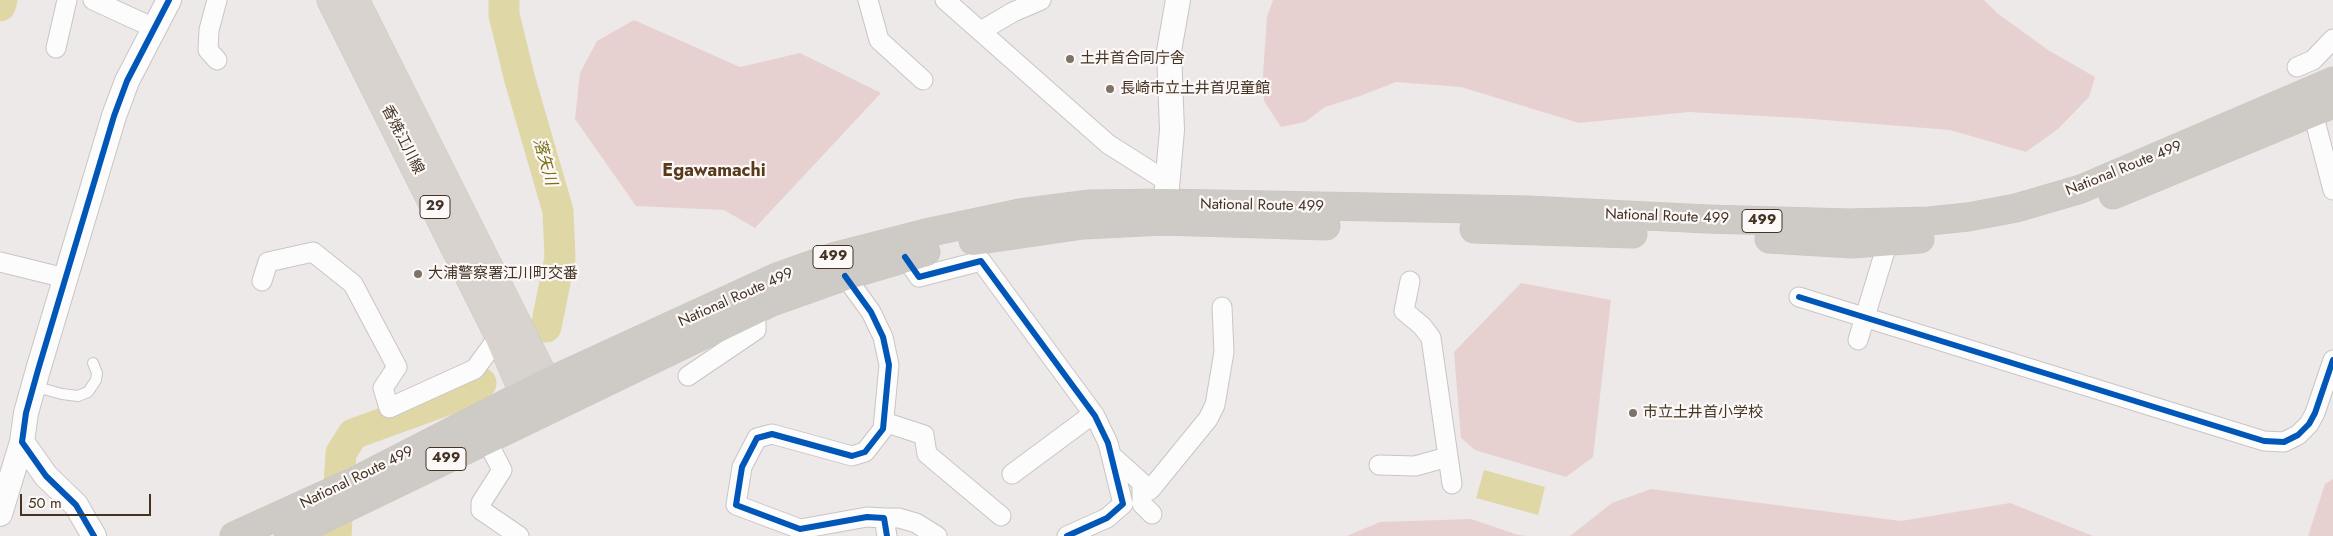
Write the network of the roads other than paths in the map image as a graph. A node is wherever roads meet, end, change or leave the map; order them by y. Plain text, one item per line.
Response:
1 (67, 0) edge
2 (93, 0) edge
3 (170, 0) edge
4 (217, 0) edge
5 (331, 0) edge
6 (355, 0) edge
7 (868, 0) edge
8 (945, 0) edge
9 (1041, 0) edge
10 (1178, 0) edge
11 (154, 28) junction
12 (980, 32) junction
13 (2333, 39) edge
14 (56, 48) dead end
15 (217, 60) dead end
16 (2297, 68) dead end
17 (923, 80) dead end
18 (2333, 81) edge
19 (2323, 108) edge
20 (2333, 190) edge
21 (1166, 202) junction
22 (1888, 241) junction
23 (905, 257) junction
24 (0, 262) edge
25 (845, 276) junction
26 (65, 278) junction
27 (262, 281) dead end
28 (1410, 281) dead end
29 (1799, 297) dead end
30 (1222, 307) dead end
31 (756, 310) junction
32 (1864, 318) junction
33 (499, 336) junction
34 (1858, 340) dead end
35 (2333, 360) edge
36 (93, 363) dead end
37 (688, 376) dead end
38 (33, 386) junction
39 (535, 398) junction
40 (559, 406) joint
41 (1093, 414) junction
42 (884, 422) junction
43 (486, 439) junction
44 (22, 442) junction
45 (1112, 455) junction
46 (1448, 457) junction
47 (1379, 465) dead end
48 (1012, 474) dead end
49 (1142, 483) junction
50 (1452, 484) dead end
51 (357, 492) junction
52 (316, 510) junction
53 (0, 514) edge
54 (1152, 514) dead end
55 (1000, 516) dead end
56 (886, 527) edge
57 (94, 536) edge
58 (234, 536) edge
59 (288, 536) edge
60 (519, 536) edge
61 (937, 536) edge
62 (1067, 536) edge

1 - 14 street
2 - 11 street
3 - 11 street
4 - 15 street
5 - 33 main road, 香焼江川線 / 29
6 - 39 main road, 香焼江川線 / 29
7 - 17 street
8 - 12 street
9 - 12 street
10 - 21 street
11 - 26 street
12 - 21 street
13 - 16 street
18 - 21 highway, National Route 499 / 499
19 - 20 street
19 - 22 highway, National Route 499 / 499
21 - 22 highway, National Route 499 / 499
21 - 23 highway, National Route 499 / 499
21 - 39 highway, National Route 499 / 499
22 - 32 street
23 - 25 highway, National Route 499 / 499
23 - 41 street
24 - 26 street
25 - 31 highway, National Route 499 / 499
25 - 42 street
26 - 38 street
27 - 33 street
28 - 46 street
29 - 32 street
30 - 49 street
31 - 37 street
31 - 40 highway, National Route 499 / 499
32 - 34 street
32 - 35 street
33 - 39 main road, 香焼江川線 / 29
36 - 38 lane
38 - 44 street
39 - 40 main road, 香焼江川線 / 29
39 - 43 highway, National Route 499 / 499
39 - 51 highway, National Route 499 / 499
41 - 45 street
41 - 48 street
42 - 55 street
42 - 56 street
43 - 51 highway, National Route 499 / 499
43 - 60 street
44 - 53 street
44 - 57 street
45 - 49 street
45 - 62 street
46 - 47 street
46 - 50 street
49 - 54 street
51 - 52 highway, National Route 499 / 499
52 - 58 highway, National Route 499 / 499
52 - 59 highway, National Route 499 / 499
56 - 61 street

